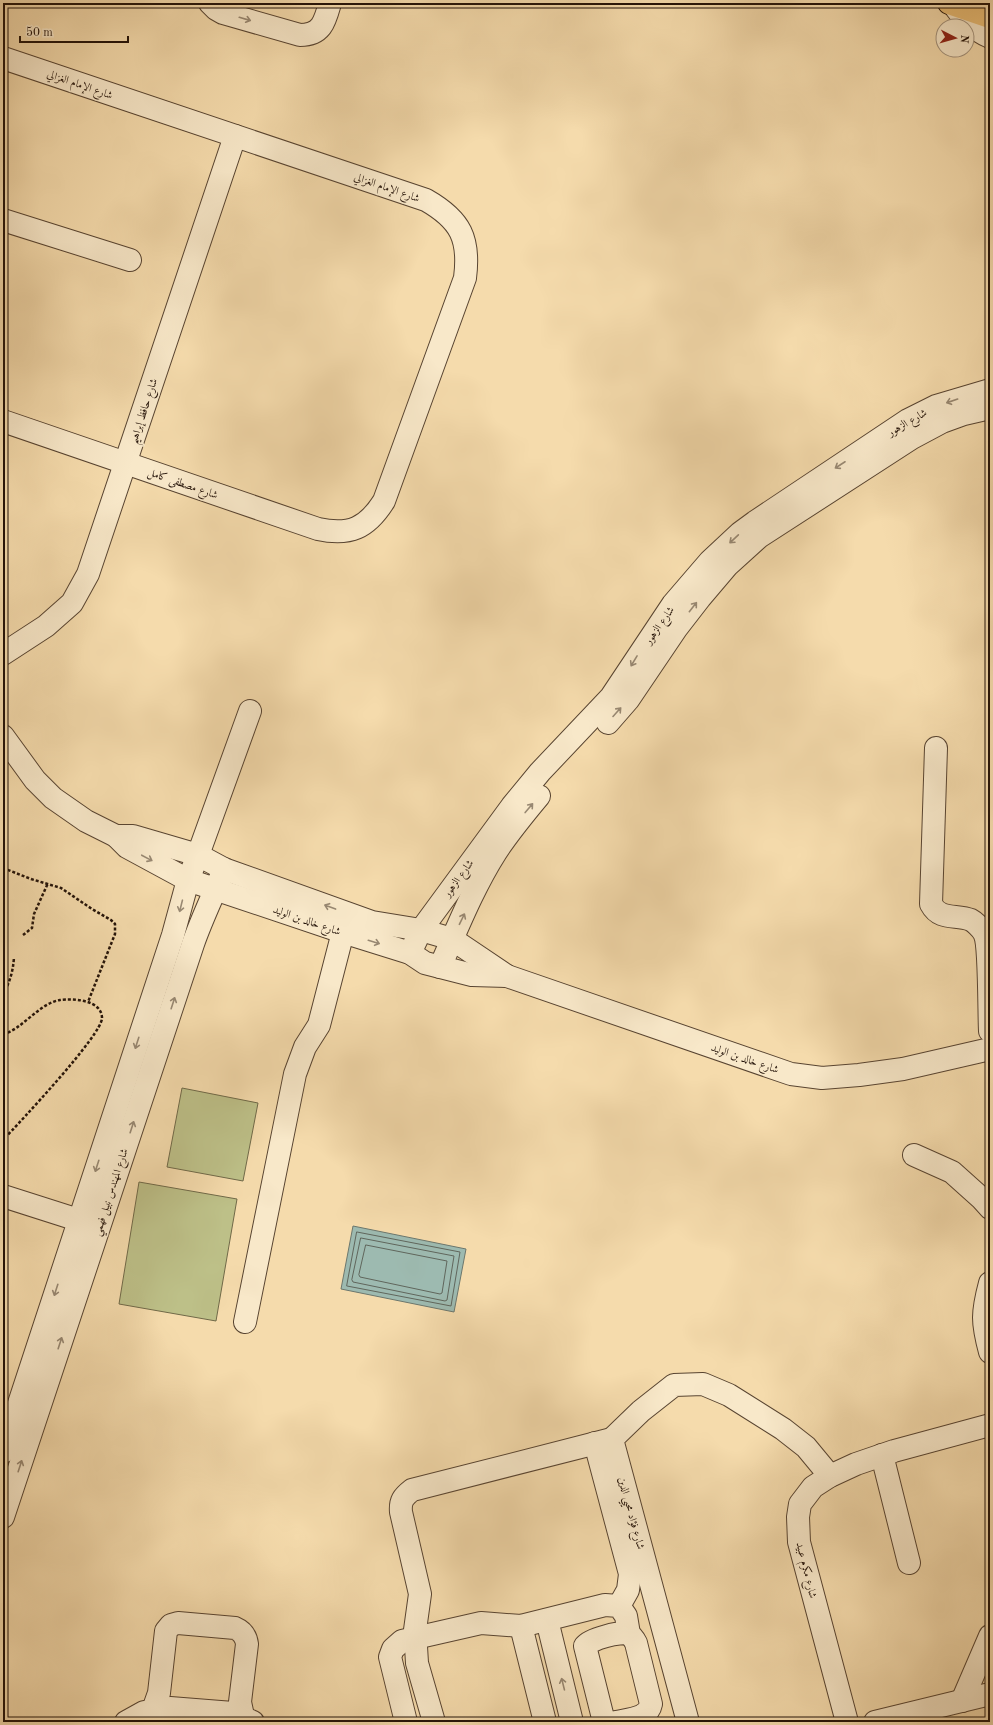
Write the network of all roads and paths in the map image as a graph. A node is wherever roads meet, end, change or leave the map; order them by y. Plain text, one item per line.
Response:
1 (210, 3) edge
2 (330, 3) edge
3 (951, 4) edge
4 (990, 16) edge
5 (990, 37) edge
6 (3, 58) edge
7 (235, 136) junction
8 (3, 220) edge
9 (130, 260) dead end
10 (990, 390) edge
11 (990, 408) edge
12 (3, 421) edge
13 (126, 463) junction
14 (364, 525) joint
15 (3, 654) edge
16 (250, 711) dead end
17 (3, 736) edge
18 (936, 748) dead end
19 (116, 836) junction
20 (198, 855) junction
21 (3, 868) edge
22 (224, 869) junction
23 (188, 880) junction
24 (48, 883) junction
25 (216, 890) junction
26 (421, 930) junction
27 (343, 932) junction
28 (23, 935) dead end
29 (452, 940) junction
30 (410, 953) junction
31 (14, 957) dead end
32 (440, 967) junction
33 (507, 976) junction
34 (3, 995) edge
35 (88, 1002) junction
36 (990, 1030) edge
37 (3, 1034) edge
38 (990, 1049) edge
39 (3, 1140) edge
40 (914, 1155) dead end
41 (3, 1196) edge
42 (990, 1208) edge
43 (89, 1224) junction
44 (990, 1283) edge
45 (245, 1322) dead end
46 (990, 1352) edge
47 (990, 1425) edge
48 (603, 1441) junction
49 (3, 1452) edge
50 (882, 1455) junction
51 (830, 1476) junction
52 (3, 1517) edge
53 (909, 1562) dead end
54 (619, 1606) junction
55 (547, 1620) junction
56 (520, 1626) junction
57 (629, 1634) junction
58 (990, 1636) edge
59 (416, 1638) junction
60 (990, 1694) edge
61 (962, 1701) junction
62 (153, 1710) junction
63 (248, 1719) edge
64 (126, 1722) edge
65 (406, 1722) edge
66 (434, 1722) edge
67 (545, 1722) edge
68 (572, 1722) edge
69 (604, 1722) edge
70 (616, 1722) edge
71 (688, 1722) edge
72 (847, 1722) edge
73 (874, 1722) edge

1 -> 2 street
3 - 4 highway
3 - 5 street
6 - 7 street, شارع الإمام الغزالي
7 - 13 street, شارع حافظ إبراهيم
7 - 14 street, شارع الإمام الغزالي
8 - 9 street
10 -> 26 street, شارع الزهور
29 -> 11 street, شارع الزهور
12 - 13 street, شارع مصطفى كامل
13 - 14 street, شارع مصطفى كامل
13 - 15 street, شارع حافظ إبراهيم
16 - 20 street, شارع المهندس نبيل فهمي
17 - 19 street, شارع خالد بن الوليد
18 - 36 street
19 - 20 street, شارع خالد بن الوليد
19 -> 23 street, شارع خالد بن الوليد
20 - 22 street, شارع خالد بن الوليد
20 - 23 street, شارع المهندس نبيل فهمي
21 - 24 path
22 - 25 street, شارع المهندس نبيل فهمي
26 -> 22 street, شارع خالد بن الوليد
23 - 25 street, شارع خالد بن الوليد
23 -> 43 street, شارع المهندس نبيل فهمي
24 - 28 path
24 - 35 path
25 - 27 street, شارع خالد بن الوليد
43 -> 25 street, شارع المهندس نبيل فهمي
26 - 29 street, شارع خالد بن الوليد
26 - 30 street, شارع الزهور
27 -> 30 street, شارع خالد بن الوليد
27 - 45 street
29 - 32 street, شارع الزهور
29 - 33 street, شارع خالد بن الوليد
30 - 32 street, شارع خالد بن الوليد
31 - 34 path
32 - 33 street, شارع خالد بن الوليد
33 - 38 street, شارع خالد بن الوليد
35 - 37 path
35 - 39 path
40 - 42 street
41 - 43 street
43 -> 49 street, شارع المهندس نبيل فهمي
52 -> 43 street, شارع المهندس نبيل فهمي
44 - 46 street
47 - 50 street, شارع مكرم عبيد
48 - 51 street
48 - 54 street
48 - 59 street
48 - 71 street, شارع فؤاد محيي الدين
50 - 51 street, شارع مكرم عبيد
50 - 53 street
51 - 72 street, شارع مكرم عبيد
54 - 55 street
54 - 57 street
55 - 56 street
68 -> 55 street
56 - 59 street
56 - 67 street
57 - 69 street
57 - 70 street
58 - 61 street
59 - 65 street
59 - 66 street
60 - 61 street
61 - 73 street
62 - 63 street
62 - 63 street
62 - 64 street

